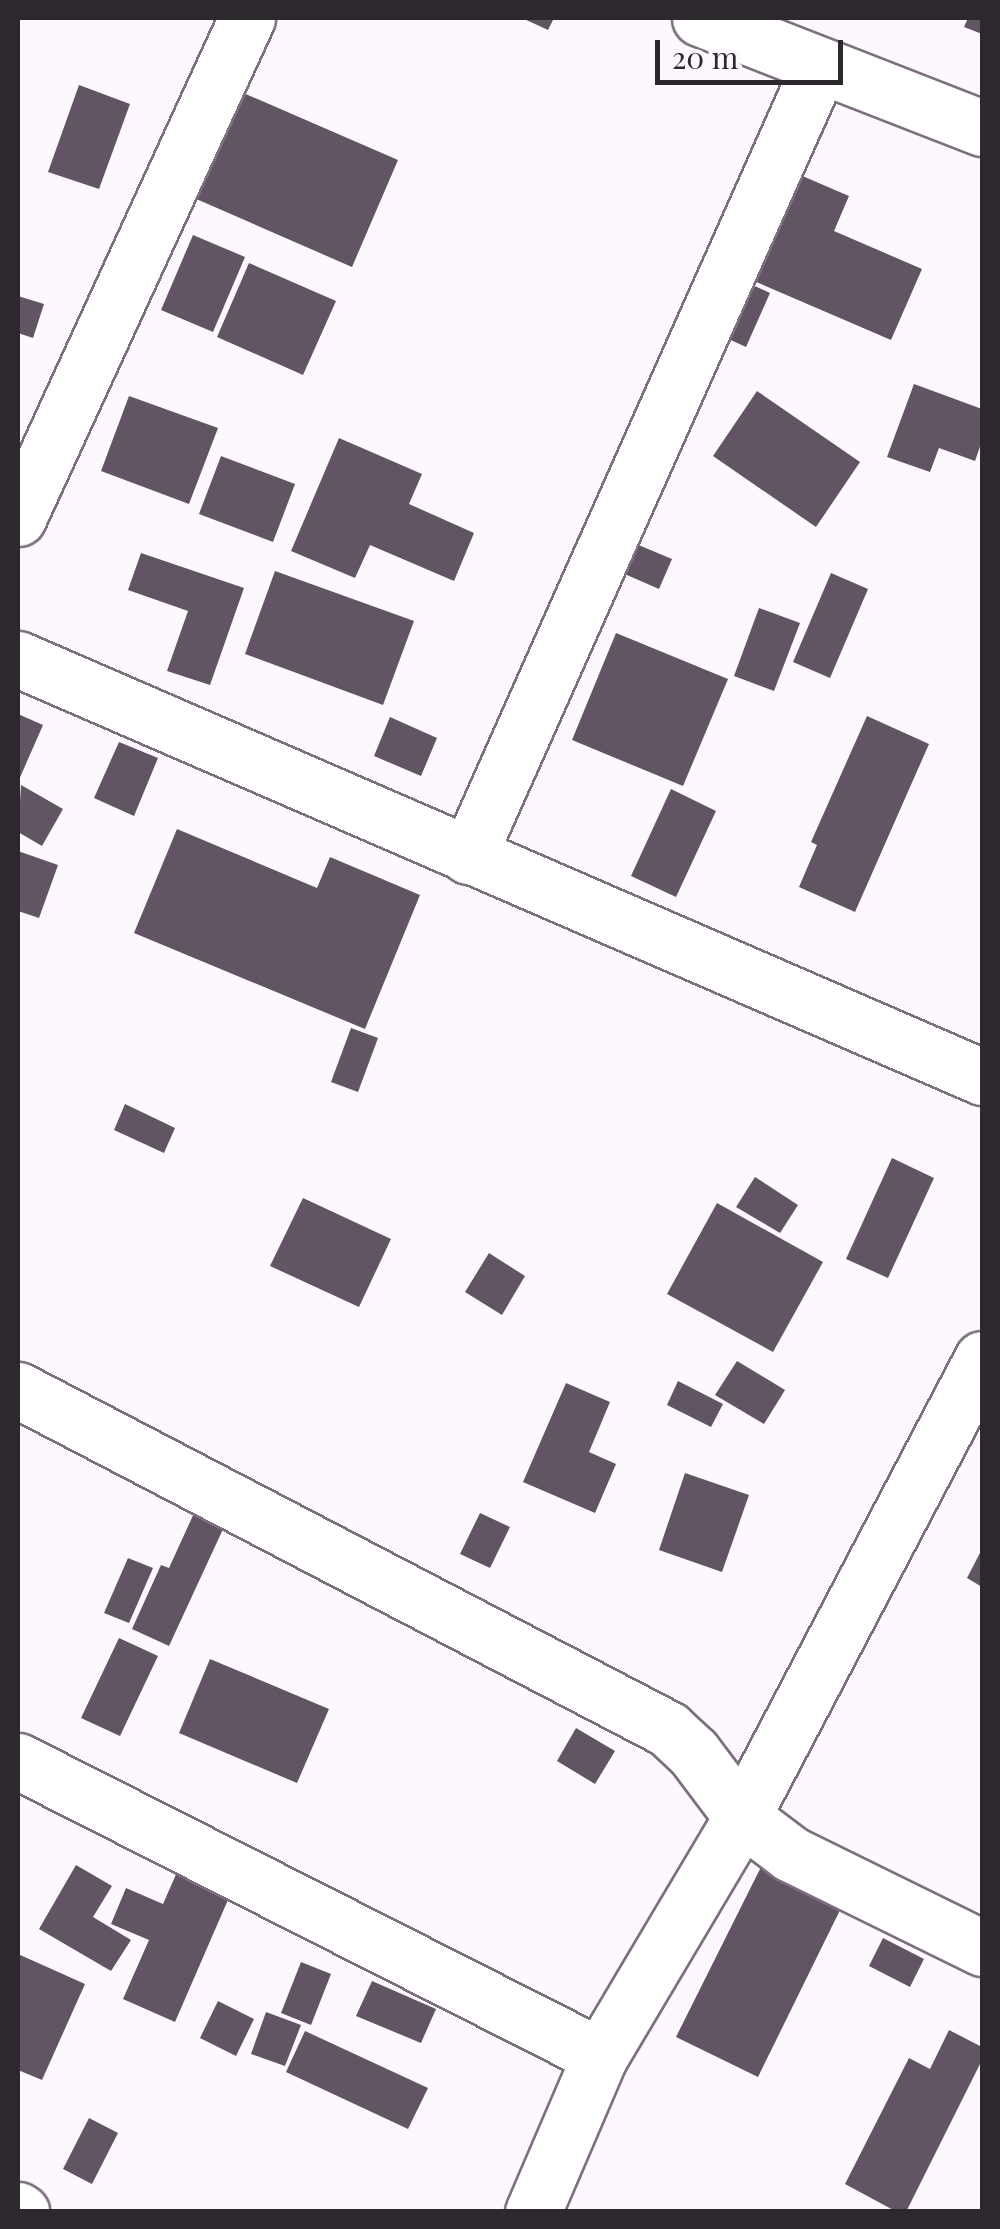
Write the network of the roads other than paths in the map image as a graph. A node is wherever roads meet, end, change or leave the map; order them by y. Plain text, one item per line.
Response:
1 (247, 18) edge
2 (700, 18) edge
3 (820, 67) junction
4 (982, 128) edge
5 (18, 518) edge
6 (18, 660) edge
7 (468, 856) junction
8 (982, 1077) edge
9 (982, 1358) edge
10 (18, 1390) edge
11 (18, 1761) edge
12 (742, 1817) junction
13 (982, 1948) edge
14 (600, 2056) junction
15 (532, 2212) edge

1 - 5 street
2 - 3 street
3 - 4 street
3 - 7 street
6 - 7 street
7 - 8 street
9 - 12 street
10 - 12 street
11 - 14 street
12 - 13 street
12 - 14 street
14 - 15 street

